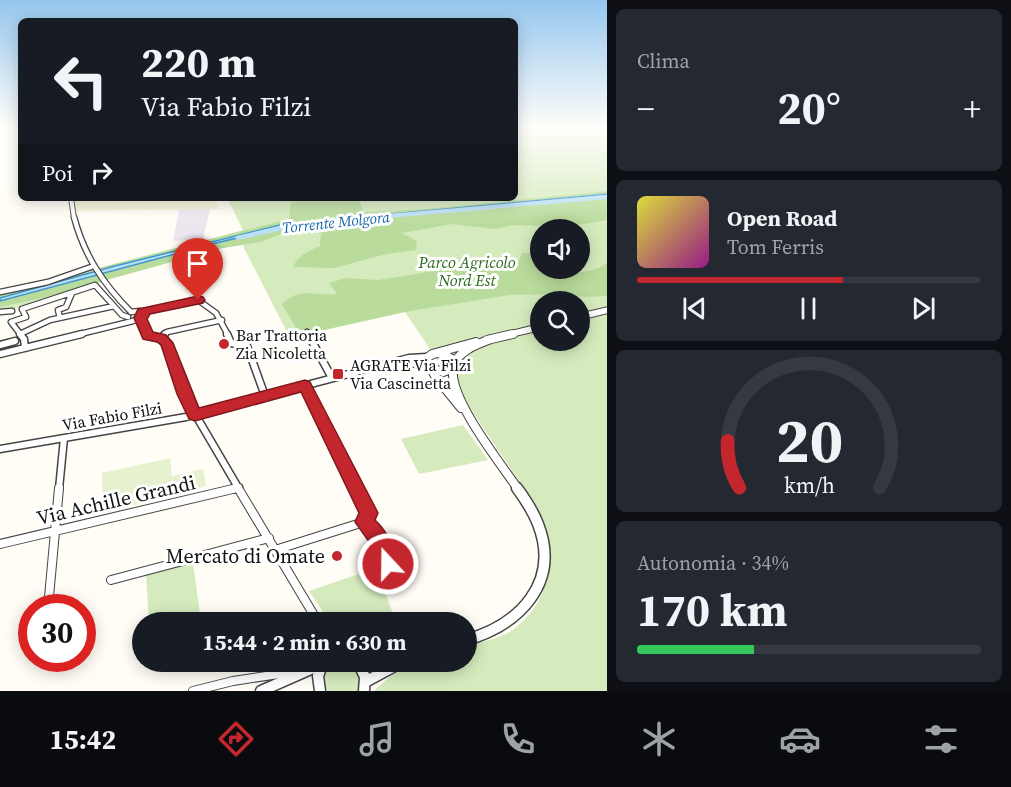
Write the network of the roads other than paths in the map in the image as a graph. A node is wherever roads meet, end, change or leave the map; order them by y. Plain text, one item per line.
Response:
1 (71, 201) edge
2 (92, 268) junction
3 (100, 280) joint
4 (0, 292) edge
5 (72, 293) junction
6 (114, 306) junction
7 (607, 310) edge
8 (12, 311) dead end
9 (0, 312) edge
10 (590, 314) edge
11 (142, 315) junction
12 (130, 316) junction
13 (60, 318) junction
14 (222, 320) junction
15 (10, 322) joint
16 (530, 329) edge
17 (307, 332) dead end
18 (21, 334) junction
19 (161, 338) junction
20 (491, 339) junction
21 (15, 341) dead end
22 (0, 345) edge
23 (25, 348) junction
24 (0, 354) edge
25 (429, 356) junction
26 (399, 361) junction
27 (454, 367) junction
28 (431, 368) junction
29 (332, 378) junction
30 (305, 386) junction
31 (265, 396) junction
32 (195, 415) junction
33 (470, 416) junction
34 (64, 438) junction
35 (0, 449) edge
36 (239, 487) junction
37 (364, 522) junction
38 (55, 531) junction
39 (268, 538) junction
40 (0, 544) edge
41 (275, 550) junction
42 (388, 564) dead end
43 (111, 580) dead end
44 (49, 594) edge
45 (310, 612) edge
46 (477, 636) edge
47 (300, 672) edge
48 (305, 672) edge
49 (319, 672) edge
50 (364, 672) edge
51 (388, 672) edge
52 (366, 687) edge
53 (193, 691) edge
54 (261, 691) edge
55 (320, 691) edge

1 - 2 street
2 - 3 street
2 - 4 street
3 - 12 street
5 - 6 street
5 - 13 street
5 - 15 street
6 - 12 street
6 - 13 street
7 - 10 street
8 - 9 street
11 - 12 street
11 - 12 street
11 - 14 street
11 - 19 street
12 - 23 street
13 - 18 street
14 - 19 street
14 - 31 street
15 - 18 street
16 - 20 street, Via Fabio Filzi
17 - 29 street
18 - 23 street
19 - 32 street
20 - 25 street, Via Fabio Filzi
20 - 27 street, Via Fabio Filzi
21 - 22 street
23 - 24 street
25 - 26 street, Via Fabio Filzi
25 - 27 street
25 - 28 street
26 - 28 street, Via Fabio Filzi
26 - 29 street, Via Fabio Filzi
27 - 28 street
27 - 33 street
28 - 33 street
29 - 30 street, Via Fabio Filzi
30 - 31 street, Via Fabio Filzi
30 - 37 street
31 - 32 street, Via Fabio Filzi
32 - 34 street, Via Fabio Filzi
32 - 36 street
33 - 46 street
34 - 35 street, Via Fabio Filzi
34 - 38 street
36 - 38 street, Via Achille Grandi
36 - 39 street
37 - 41 street
37 - 42 street
38 - 40 street, Via Achille Grandi
38 - 44 street
39 - 41 street
39 - 43 street
41 - 45 street
47 - 53 street
48 - 54 street
49 - 55 street
50 - 52 street
51 - 52 street

